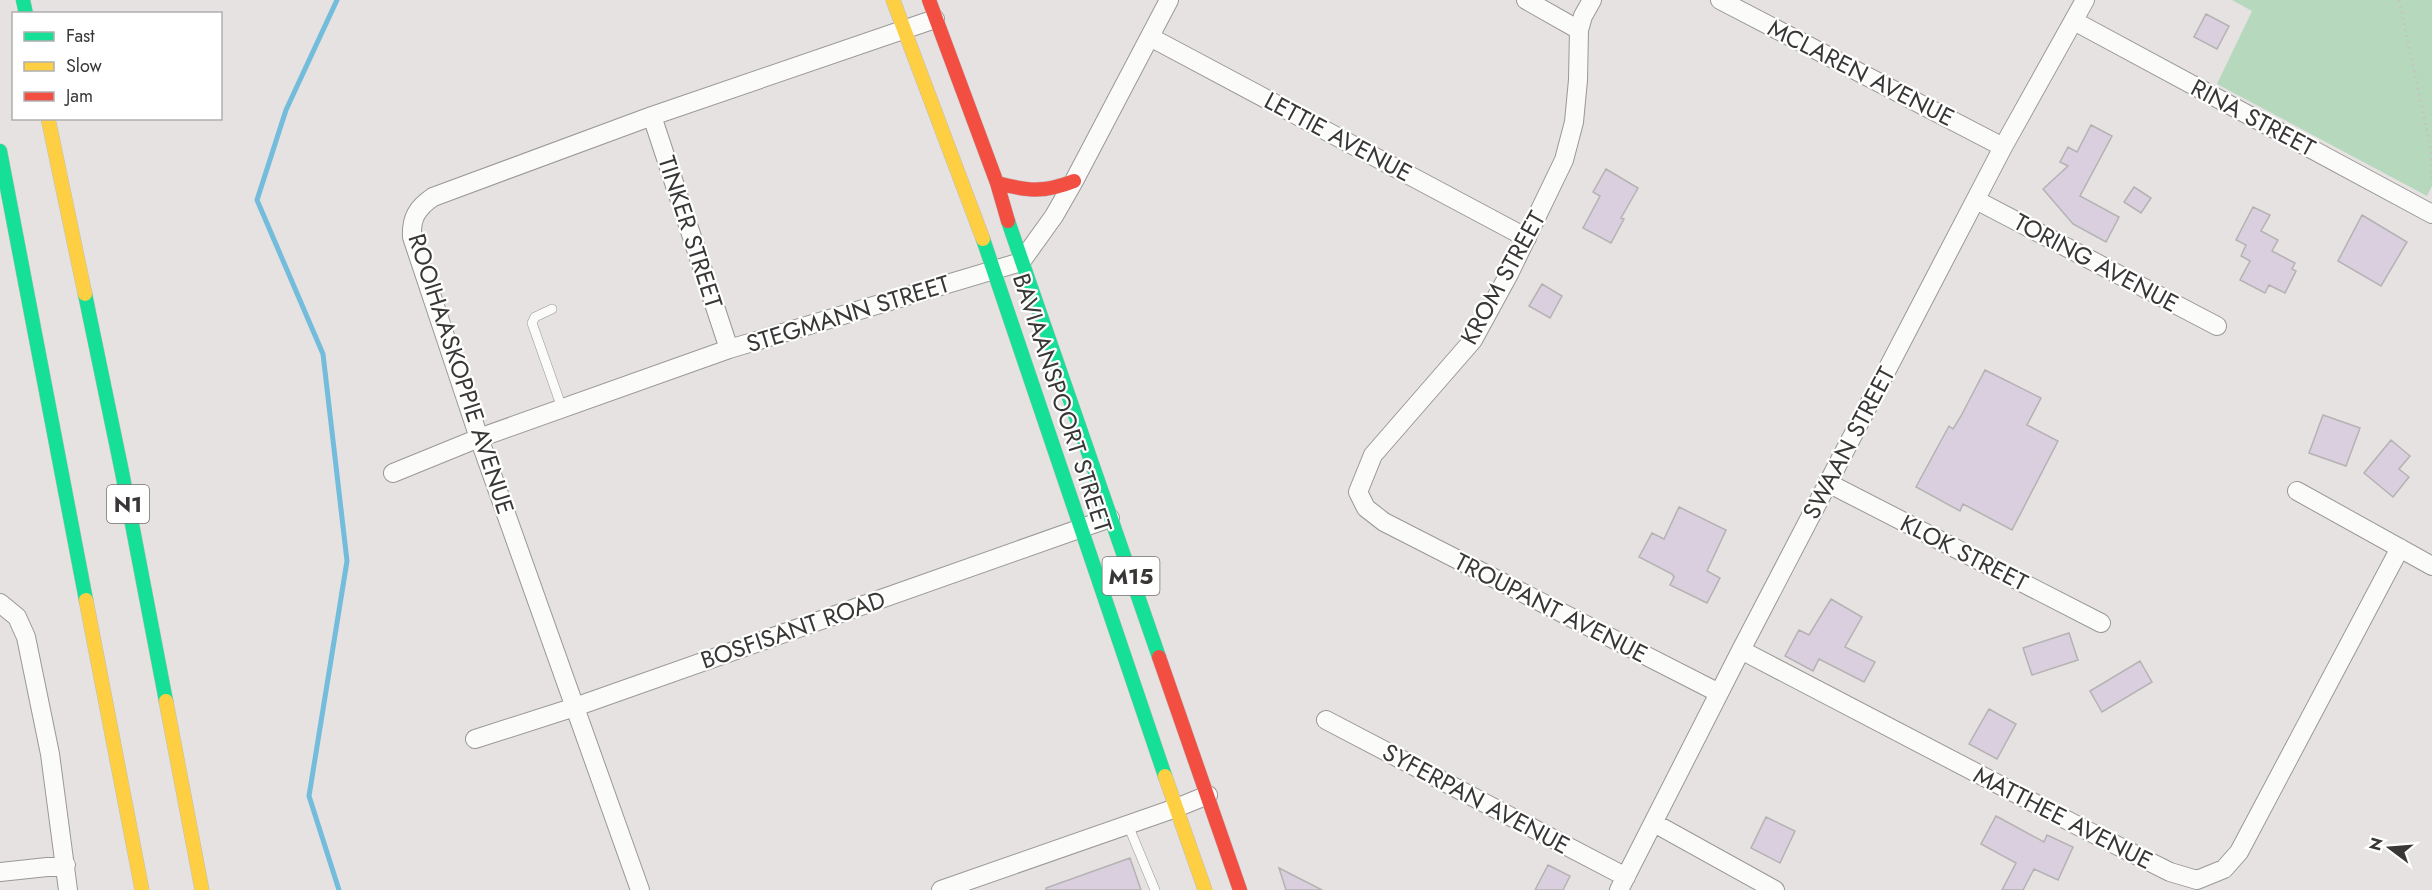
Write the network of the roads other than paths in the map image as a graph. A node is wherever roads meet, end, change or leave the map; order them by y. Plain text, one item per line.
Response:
1 (894, 0) edge
2 (929, 0) edge
3 (1169, 0) edge
4 (1526, 0) edge
5 (1592, 0) edge
6 (1720, 0) edge
7 (2085, 0) edge
8 (935, 19) junction
9 (2074, 21) junction
10 (1579, 30) junction
11 (904, 31) junction
12 (1150, 37) junction
13 (652, 116) junction
14 (48, 120) edge
15 (2003, 147) junction
16 (0, 151) edge
17 (1074, 182) junction
18 (997, 183) junction
19 (1976, 200) junction
20 (2432, 214) edge
21 (1527, 238) junction
22 (1021, 262) junction
23 (994, 270) junction
24 (552, 309) dead end
25 (2217, 326) dead end
26 (729, 349) junction
27 (562, 408) junction
28 (479, 438) junction
29 (393, 473) dead end
30 (1828, 483) junction
31 (2297, 491) dead end
32 (1110, 518) junction
33 (1384, 522) joint
34 (1080, 529) junction
35 (2400, 548) junction
36 (2432, 566) edge
37 (0, 603) edge
38 (2101, 623) dead end
39 (1741, 650) junction
40 (1719, 693) junction
41 (575, 707) junction
42 (1326, 720) dead end
43 (476, 740) dead end
44 (1208, 795) junction
45 (1176, 808) junction
46 (1654, 823) junction
47 (1128, 825) junction
48 (66, 865) junction
49 (0, 872) edge
50 (1623, 884) edge
51 (68, 890) edge
52 (142, 890) edge
53 (202, 890) edge
54 (640, 890) edge
55 (941, 890) edge
56 (1155, 890) edge
57 (1205, 890) edge
58 (1240, 890) edge
59 (1774, 890) edge

1 - 11 main road, BAVIAANSPOORT STREET / M15
2 - 8 main road, BAVIAANSPOORT STREET / M15
3 - 12 street
4 - 10 street
5 - 10 street
6 - 15 street, MCLAREN AVENUE
7 - 9 street, SWAAN STREET
8 - 11 street, ROOIHAASKOPPIE AVENUE
8 - 18 main road, BAVIAANSPOORT STREET / M15
9 - 15 street, SWAAN STREET
9 - 20 street, RINA STREET
10 - 21 street, KROM STREET
11 - 13 street, ROOIHAASKOPPIE AVENUE
11 - 23 main road, BAVIAANSPOORT STREET / M15
12 - 17 street
12 - 21 street, LETTIE AVENUE
13 - 26 street, TINKER STREET
13 - 28 street, ROOIHAASKOPPIE AVENUE
14 - 53 main road, N1
15 - 19 street, SWAAN STREET
16 - 52 main road, N1
17 - 18 main road
17 - 22 street
18 - 22 main road, BAVIAANSPOORT STREET / M15
19 - 25 street, TORING AVENUE
19 - 30 street, SWAAN STREET
21 - 33 street, KROM STREET
22 - 23 street, STEGMANN STREET
22 - 32 main road, BAVIAANSPOORT STREET / M15
23 - 26 street, STEGMANN STREET
23 - 34 main road, BAVIAANSPOORT STREET / M15
24 - 27 lane
26 - 27 street, STEGMANN STREET
27 - 28 street, STEGMANN STREET
28 - 29 street, STEGMANN STREET
28 - 41 street, ROOIHAASKOPPIE AVENUE
30 - 38 street, KLOK STREET
30 - 39 street, SWAAN STREET
31 - 35 street
32 - 34 street, BOSFISANT ROAD
32 - 44 main road, BAVIAANSPOORT STREET / M15
33 - 40 street, TROUPANT AVENUE
34 - 41 street, BOSFISANT ROAD
34 - 45 main road, BAVIAANSPOORT STREET / M15
35 - 36 street
35 - 39 street, MATTHEE AVENUE
37 - 48 street
39 - 40 street, SWAAN STREET
40 - 46 street, SWAAN STREET
41 - 43 street, BOSFISANT ROAD
41 - 54 street, ROOIHAASKOPPIE AVENUE
42 - 50 street, SYFERPAN AVENUE
44 - 45 street
44 - 58 main road, BAVIAANSPOORT STREET / M15
45 - 47 street
45 - 57 main road, BAVIAANSPOORT STREET / M15
46 - 50 street, SWAAN STREET
46 - 59 street
47 - 55 street
47 - 56 lane
48 - 49 street
48 - 51 street

